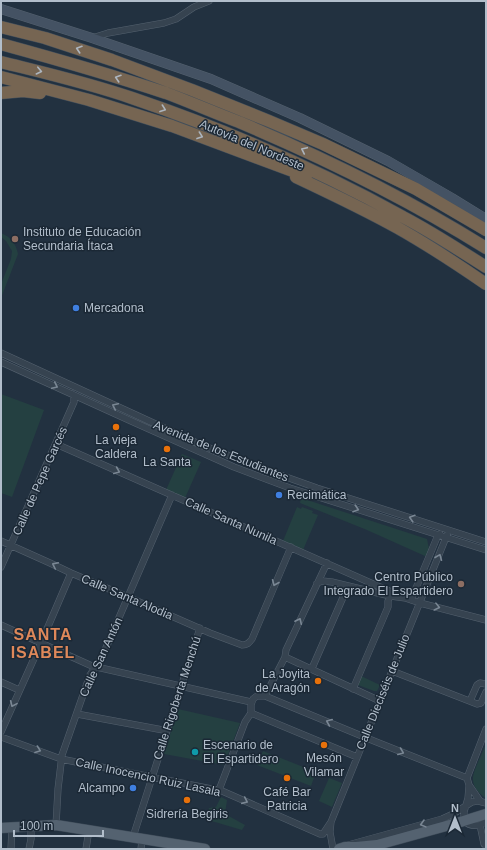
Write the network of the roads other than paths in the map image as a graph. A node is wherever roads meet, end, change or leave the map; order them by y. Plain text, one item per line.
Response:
1 (209, 1) edge
2 (1, 9) edge
3 (1, 27) edge
4 (92, 38) junction
5 (1, 44) edge
6 (1, 62) edge
7 (1, 78) edge
8 (1, 93) edge
9 (89, 100) junction
10 (238, 109) junction
11 (246, 153) junction
12 (486, 218) edge
13 (486, 230) edge
14 (462, 234) junction
15 (486, 248) edge
16 (486, 267) edge
17 (486, 274) edge
18 (486, 284) edge
19 (1, 353) edge
20 (1, 362) edge
21 (72, 394) junction
22 (56, 444) junction
23 (172, 495) junction
24 (449, 530) junction
25 (438, 535) junction
26 (446, 538) junction
27 (1, 541) edge
28 (486, 542) edge
29 (11, 546) junction
30 (291, 547) junction
31 (486, 550) edge
32 (327, 563) junction
33 (1, 567) edge
34 (71, 573) junction
35 (317, 583) junction
36 (348, 586) junction
37 (390, 596) junction
38 (128, 597) junction
39 (408, 599) junction
40 (420, 603) junction
41 (486, 620) edge
42 (1, 625) edge
43 (200, 628) junction
44 (41, 643) junction
45 (285, 657) junction
46 (96, 667) junction
47 (310, 669) junction
48 (392, 671) junction
49 (1, 682) edge
50 (486, 684) edge
51 (181, 686) junction
52 (353, 688) junction
53 (19, 690) junction
54 (486, 692) edge
55 (265, 696) junction
56 (380, 701) junction
57 (470, 701) junction
58 (251, 702) junction
59 (251, 712) junction
60 (76, 714) junction
61 (486, 729) edge
62 (163, 730) dead end
63 (1, 732) edge
64 (1, 737) edge
65 (365, 737) junction
66 (357, 757) junction
67 (61, 759) junction
68 (152, 776) junction
69 (468, 781) junction
70 (219, 790) junction
71 (484, 802) edge
72 (466, 806) junction
73 (486, 814) edge
74 (464, 821) junction
75 (331, 822) junction
76 (483, 823) edge
77 (56, 825) junction
78 (31, 826) junction
79 (12, 827) junction
80 (1, 828) edge
81 (89, 830) junction
82 (139, 842) edge
83 (484, 845) edge
84 (372, 847) edge
85 (342, 848) edge
86 (11, 849) edge
87 (29, 849) edge
88 (86, 849) edge
89 (205, 849) edge
90 (333, 849) edge

1 - 4 street
2 - 4 main road
10 -> 3 highway
4 - 12 main road
14 -> 5 highway, Autovía del Nordeste
6 -> 16 highway, Autovía del Nordeste
7 - 9 highway
8 - 9 highway
9 -> 11 highway
10 - 13 highway
10 - 14 highway
11 - 17 highway
11 - 18 highway
14 - 15 highway, Autovía del Nordeste
24 -> 19 street, Avenida de los Estudiantes
20 -> 21 street, Avenida de los Estudiantes
21 - 22 street, Calle de Pepe Garcés
21 -> 25 street, Avenida de los Estudiantes
22 -> 23 street, Calle Santa Nunila
22 - 29 street, Calle de Pepe Garcés
23 - 30 street, Calle Santa Nunila
23 - 38 street, Calle San Antón
24 - 25 street
24 - 26 street
24 - 28 street, Avenida de los Estudiantes
25 - 26 street, Avenida de los Estudiantes
25 - 39 street
26 - 31 street, Avenida de los Estudiantes
40 -> 26 street, Calle Dieciséis de Julio
27 - 29 street, Calle Santa Alodia
29 - 33 street, Calle de Pepe Garcés
34 -> 29 street, Calle Santa Alodia
30 - 32 street, Calle Santa Nunila
30 -> 43 street, Calle Santa Alodia
32 - 35 street
32 - 39 street, Calle Santa Nunila
34 - 38 street, Calle Santa Alodia
34 - 44 street
35 - 36 street
45 -> 35 street
36 - 37 street
36 - 47 street
37 - 39 street
37 - 52 street
38 - 43 street, Calle Santa Alodia
38 - 46 street, Calle San Antón
39 - 40 street
40 -> 41 street
40 - 48 street, Calle Dieciséis de Julio
42 - 44 street
43 - 51 street, Calle Rigoberta Menchú
44 - 46 street
44 - 53 street
45 - 47 street
45 - 55 street
46 - 51 street
46 - 60 street, Calle San Antón
47 - 52 street
48 - 56 street, Calle Dieciséis de Julio
48 - 57 street
49 - 53 street
50 - 57 street
51 - 58 street
51 - 68 street, Calle Rigoberta Menchú
52 - 56 street
53 -> 63 street
54 - 57 street
55 - 58 street
65 -> 55 street
56 - 65 street, Calle Dieciséis de Julio
58 - 59 street
59 - 66 street
59 - 70 street
60 - 62 street
60 - 67 street, Calle San Antón
61 - 69 street
64 -> 67 street, Calle Inocencio Ruiz Lasala
65 - 66 street, Calle Dieciséis de Julio
65 -> 69 street
66 - 75 street, Calle Dieciséis de Julio
67 - 68 street, Calle Inocencio Ruiz Lasala
67 - 77 street, Calle San Antón
68 - 70 street, Calle Inocencio Ruiz Lasala
68 - 82 street, Calle Rigoberta Menchú
69 - 71 street
69 - 72 street
70 -> 75 street, Calle Inocencio Ruiz Lasala
71 - 72 street
72 - 74 street
72 -> 85 street
73 - 74 main road
74 - 76 street
74 - 84 main road
75 - 90 street, Calle Dieciséis de Julio
76 - 83 street
77 - 78 main road
77 - 81 main road
78 - 79 main road
78 - 87 street
79 - 80 main road
79 - 86 street
81 - 82 main road
81 - 88 street
82 - 89 main road
84 - 85 main road

